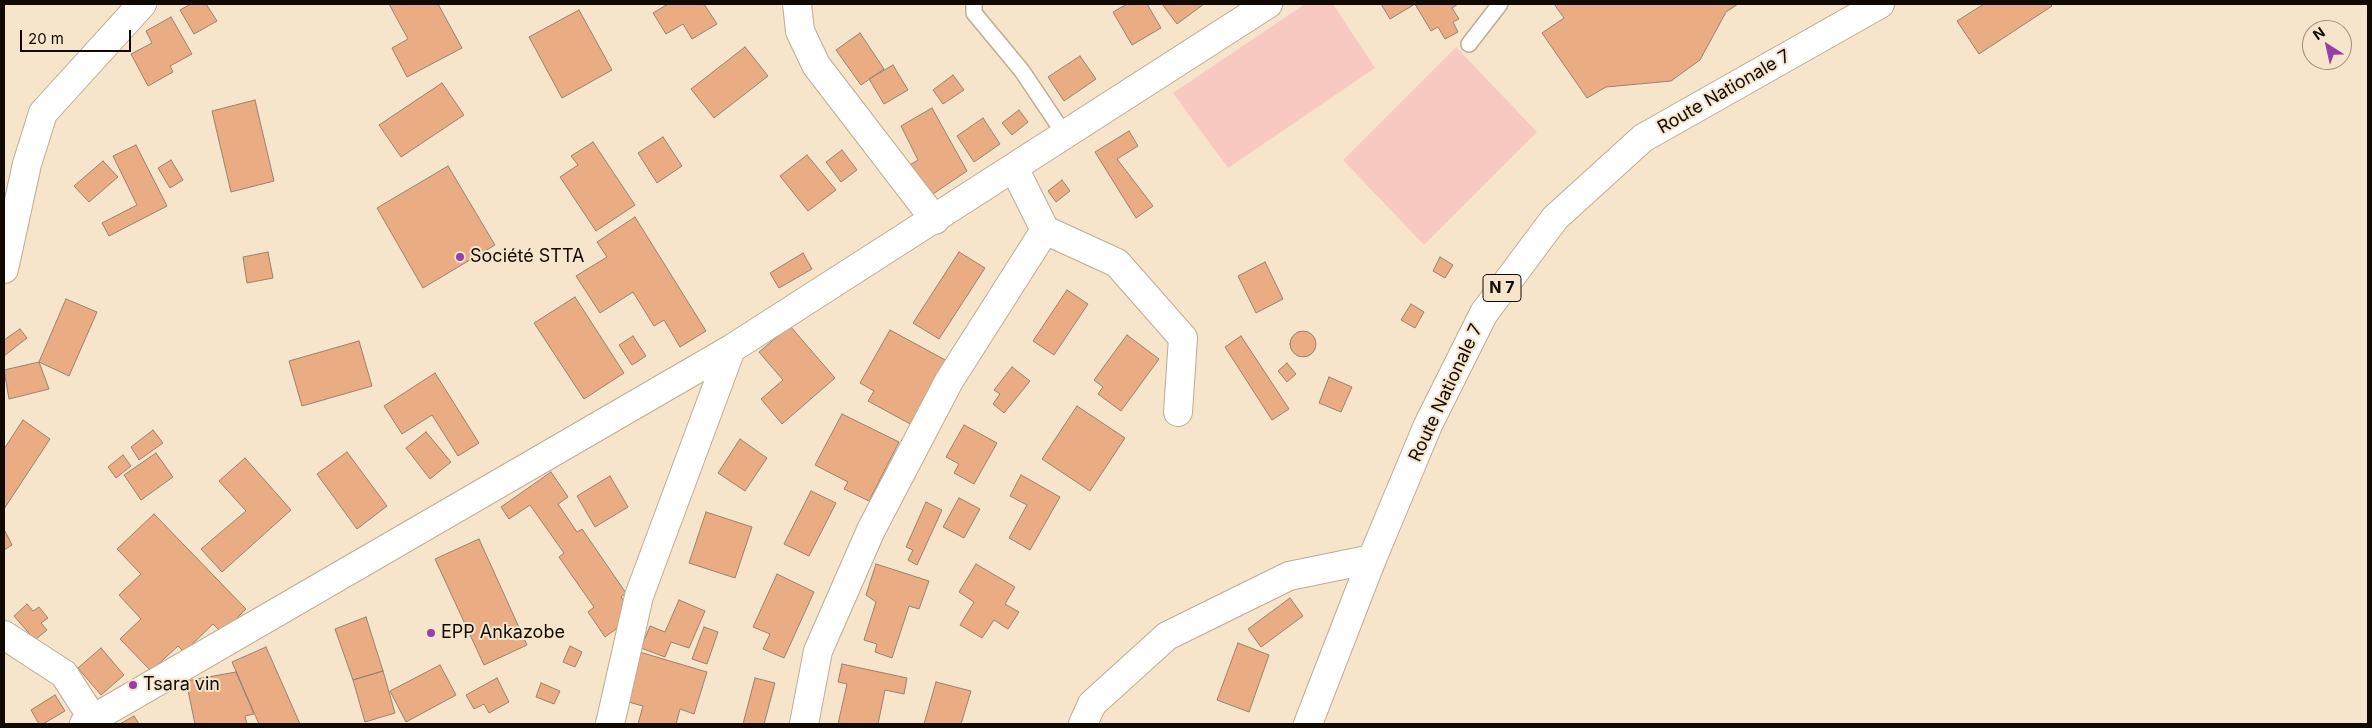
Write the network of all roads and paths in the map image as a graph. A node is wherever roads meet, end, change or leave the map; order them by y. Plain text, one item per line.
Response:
1 (142, 4) edge
2 (797, 4) edge
3 (974, 4) edge
4 (1268, 4) edge
5 (1500, 4) edge
6 (1880, 4) edge
7 (1469, 44) dead end
8 (1065, 135) junction
9 (1014, 168) junction
10 (935, 220) junction
11 (1045, 230) junction
12 (4, 269) edge
13 (731, 349) junction
14 (1178, 412) dead end
15 (1372, 559) junction
16 (4, 635) edge
17 (89, 722) edge
18 (610, 724) edge
19 (804, 724) edge
20 (1083, 724) edge
21 (1308, 724) edge

1 - 12 street
2 - 10 street
3 - 8 lane
4 - 8 street
5 - 7 lane
6 - 15 street, Route Nationale 7 / N 7
8 - 9 street
9 - 10 street
9 - 11 street
10 - 13 street
11 - 14 street
11 - 19 street
13 - 17 street
13 - 18 street
15 - 20 street
15 - 21 street, Route Nationale 7 / N 7
16 - 17 street

